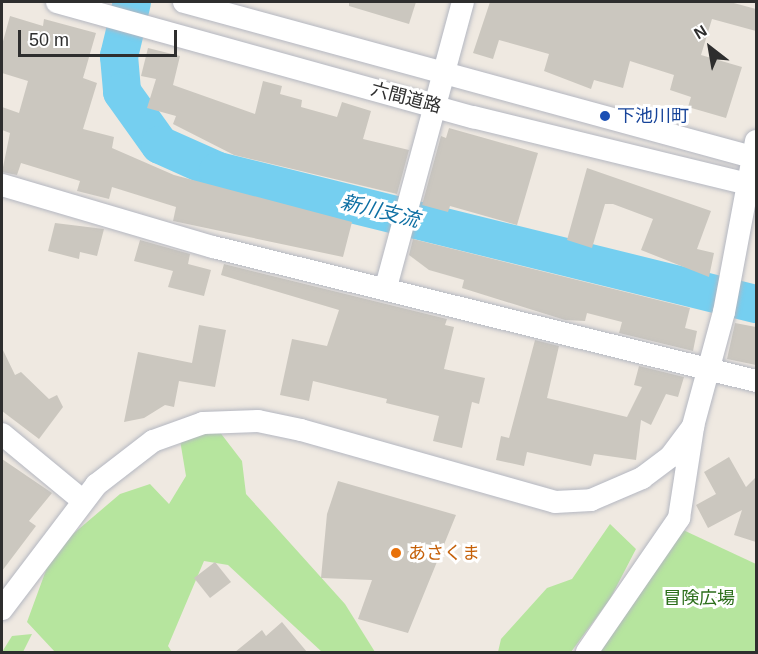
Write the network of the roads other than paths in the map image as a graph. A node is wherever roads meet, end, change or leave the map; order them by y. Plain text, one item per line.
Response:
1 (57, 2) edge
2 (184, 2) edge
3 (463, 2) edge
4 (445, 75) junction
5 (435, 106) junction
6 (755, 152) edge
7 (2, 185) edge
8 (752, 185) edge
9 (386, 286) junction
10 (709, 366) junction
11 (756, 381) edge
12 (693, 426) junction
13 (2, 434) edge
14 (81, 500) junction
15 (2, 609) edge
16 (587, 652) edge

1 - 5 street, 六間道路
2 - 4 street, 六間道路
3 - 4 street
4 - 5 street
4 - 6 street, 六間道路
5 - 8 street, 六間道路
5 - 9 street
6 - 8 street
7 - 9 street
8 - 10 street
9 - 10 street
10 - 11 street
10 - 12 street
12 - 14 street
12 - 16 street
13 - 14 street
14 - 15 street

